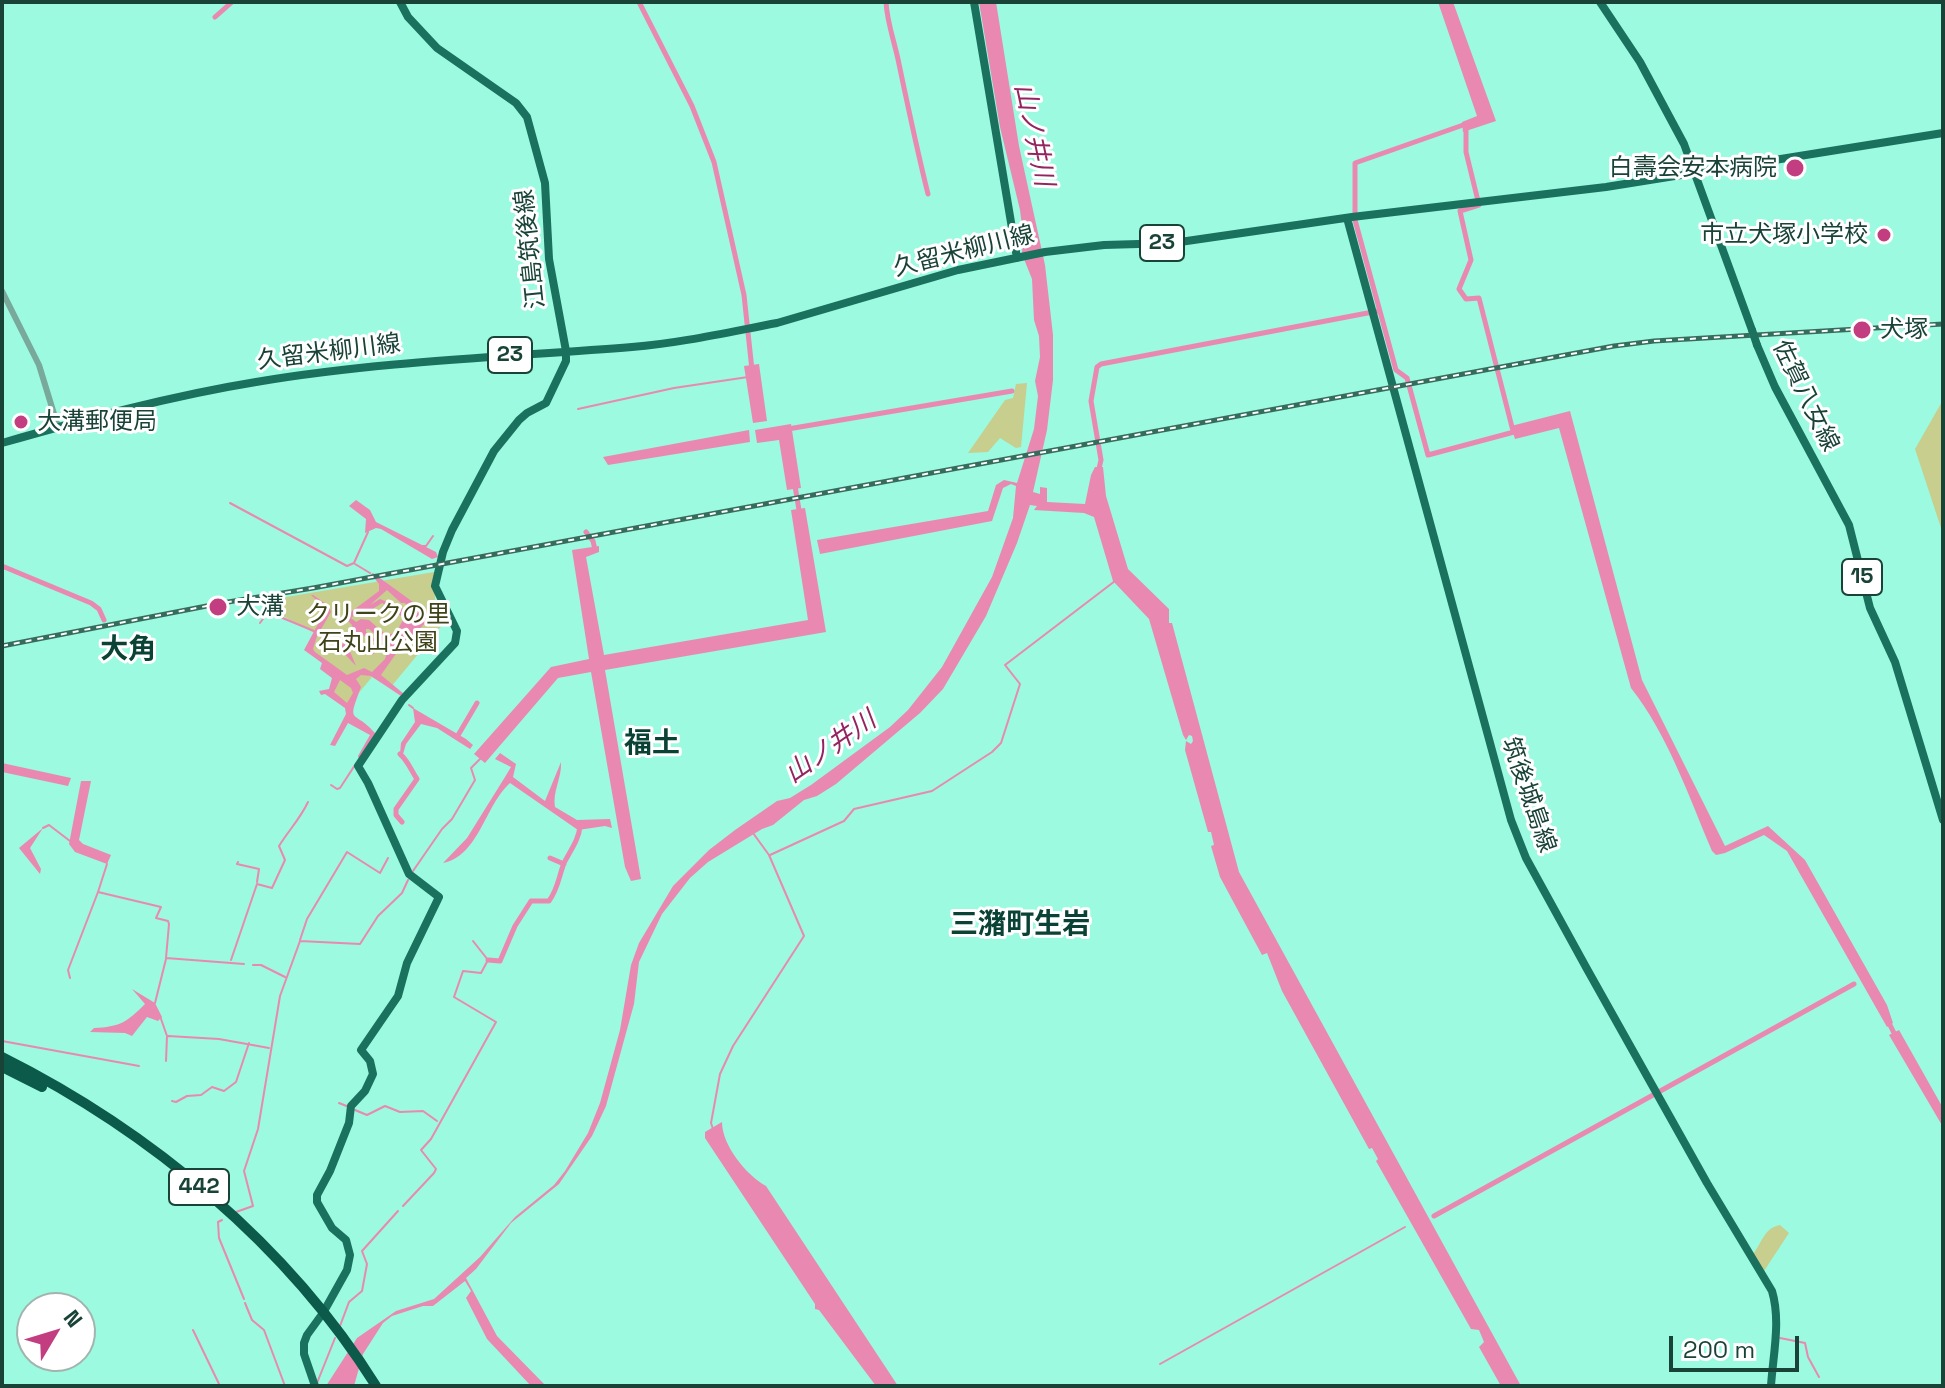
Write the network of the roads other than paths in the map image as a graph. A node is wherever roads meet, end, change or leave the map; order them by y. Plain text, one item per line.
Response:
1 (400, 2) edge
2 (974, 2) edge
3 (1600, 2) edge
4 (1943, 133) edge
5 (1696, 175) junction
6 (1347, 218) junction
7 (1018, 257) junction
8 (2, 291) edge
9 (566, 351) junction
10 (58, 427) junction
11 (2, 443) edge
12 (1943, 820) edge
13 (2, 1057) edge
14 (2, 1067) edge
15 (73, 1101) junction
16 (323, 1313) junction
17 (315, 1386) edge
18 (376, 1386) edge
19 (1771, 1386) edge

1 - 9 main road, 江島筑後線
2 - 7 main road
3 - 5 main road, 佐賀八女線 / 15
4 - 5 main road, 久留米柳川線 / 23
5 - 6 main road, 久留米柳川線 / 23
5 - 12 main road, 佐賀八女線 / 15, bridge
6 - 7 main road, 久留米柳川線 / 23
6 - 19 main road, 筑後城島線
7 - 9 main road, 久留米柳川線 / 23
8 - 10 street
9 - 10 main road, 久留米柳川線 / 23
9 - 16 main road, 江島筑後線
10 - 11 main road, 久留米柳川線 / 23
13 - 15 highway, 442
14 - 15 highway, 442
15 - 16 highway, 442
16 - 17 main road, 江島筑後線
16 - 18 highway, 442

